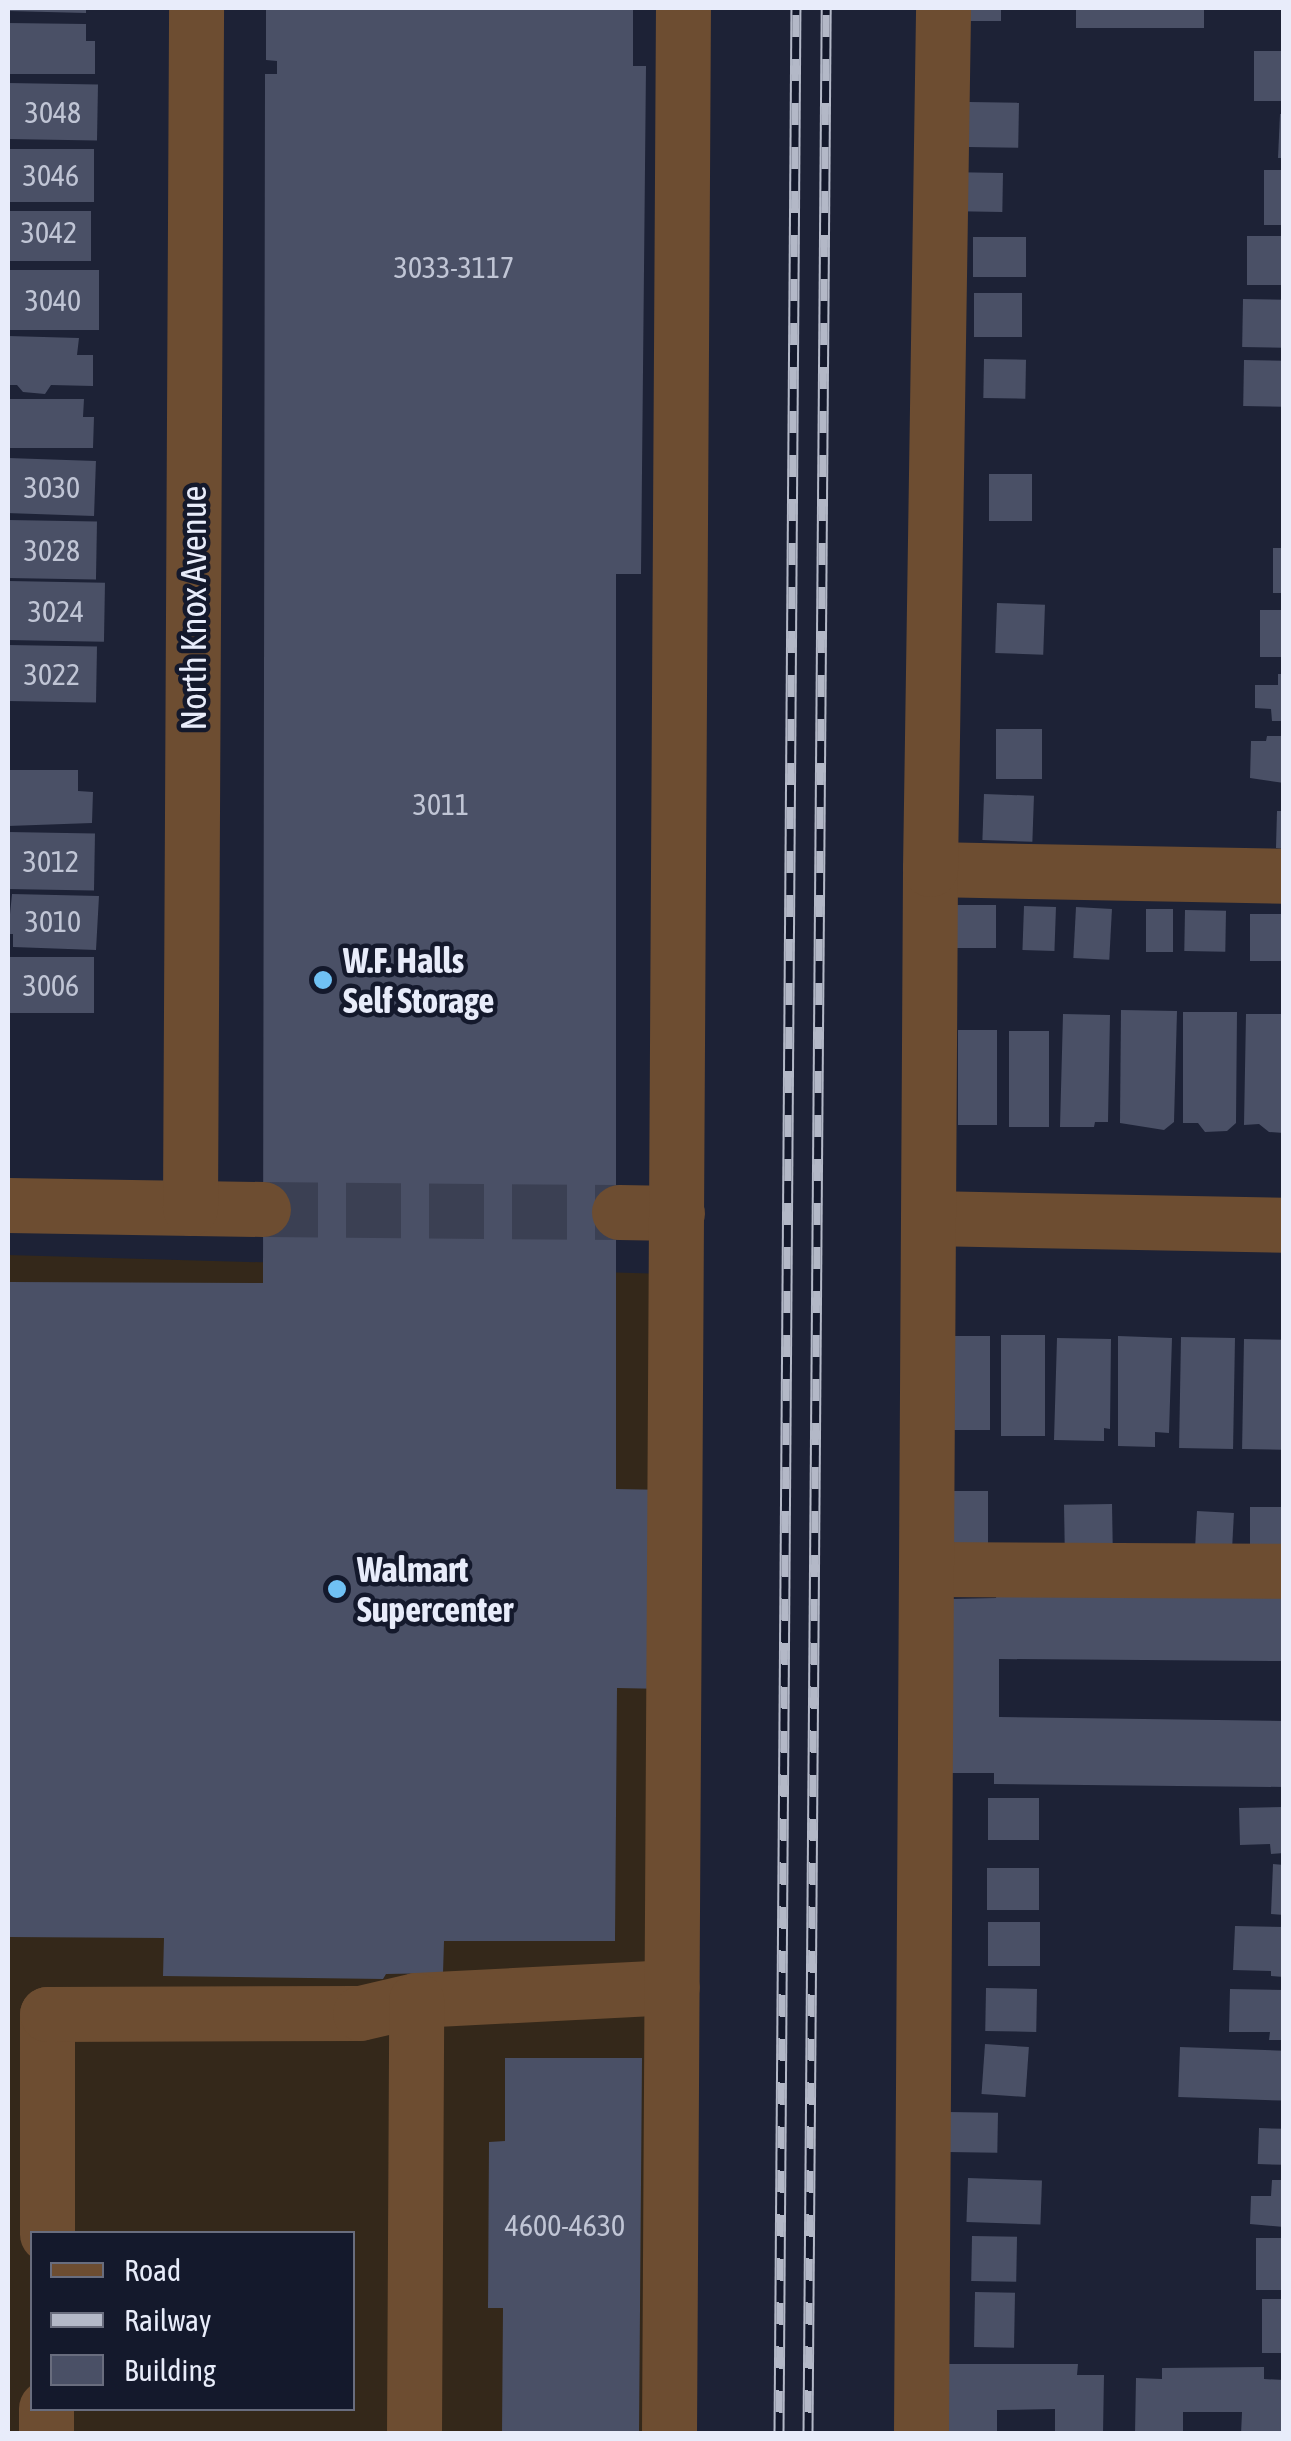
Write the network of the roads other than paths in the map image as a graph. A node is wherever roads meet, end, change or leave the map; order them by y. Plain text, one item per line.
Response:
1 (196, 8) edge
2 (683, 8) edge
3 (942, 8) edge
4 (930, 869) junction
5 (1284, 876) edge
6 (8, 1204) edge
7 (190, 1208) junction
8 (263, 1209) tunnel mouth
9 (619, 1212) tunnel mouth
10 (676, 1212) junction
11 (928, 1218) junction
12 (1284, 1225) edge
13 (926, 1568) junction
14 (1284, 1571) edge
15 (672, 1987) junction
16 (416, 2000) junction
17 (27, 2014) edge
18 (46, 2231) edge
19 (414, 2434) edge
20 (669, 2434) edge
21 (921, 2434) edge

1 - 7 street, North Knox Avenue
2 - 10 street
3 - 4 street
4 - 5 street
4 - 11 street
6 - 7 street
7 - 8 street
9 - 10 street
10 - 15 street
11 - 12 street
11 - 13 street
13 - 14 street
13 - 21 street
15 - 16 street
15 - 20 street
16 - 17 street
16 - 19 street
17 - 18 street

